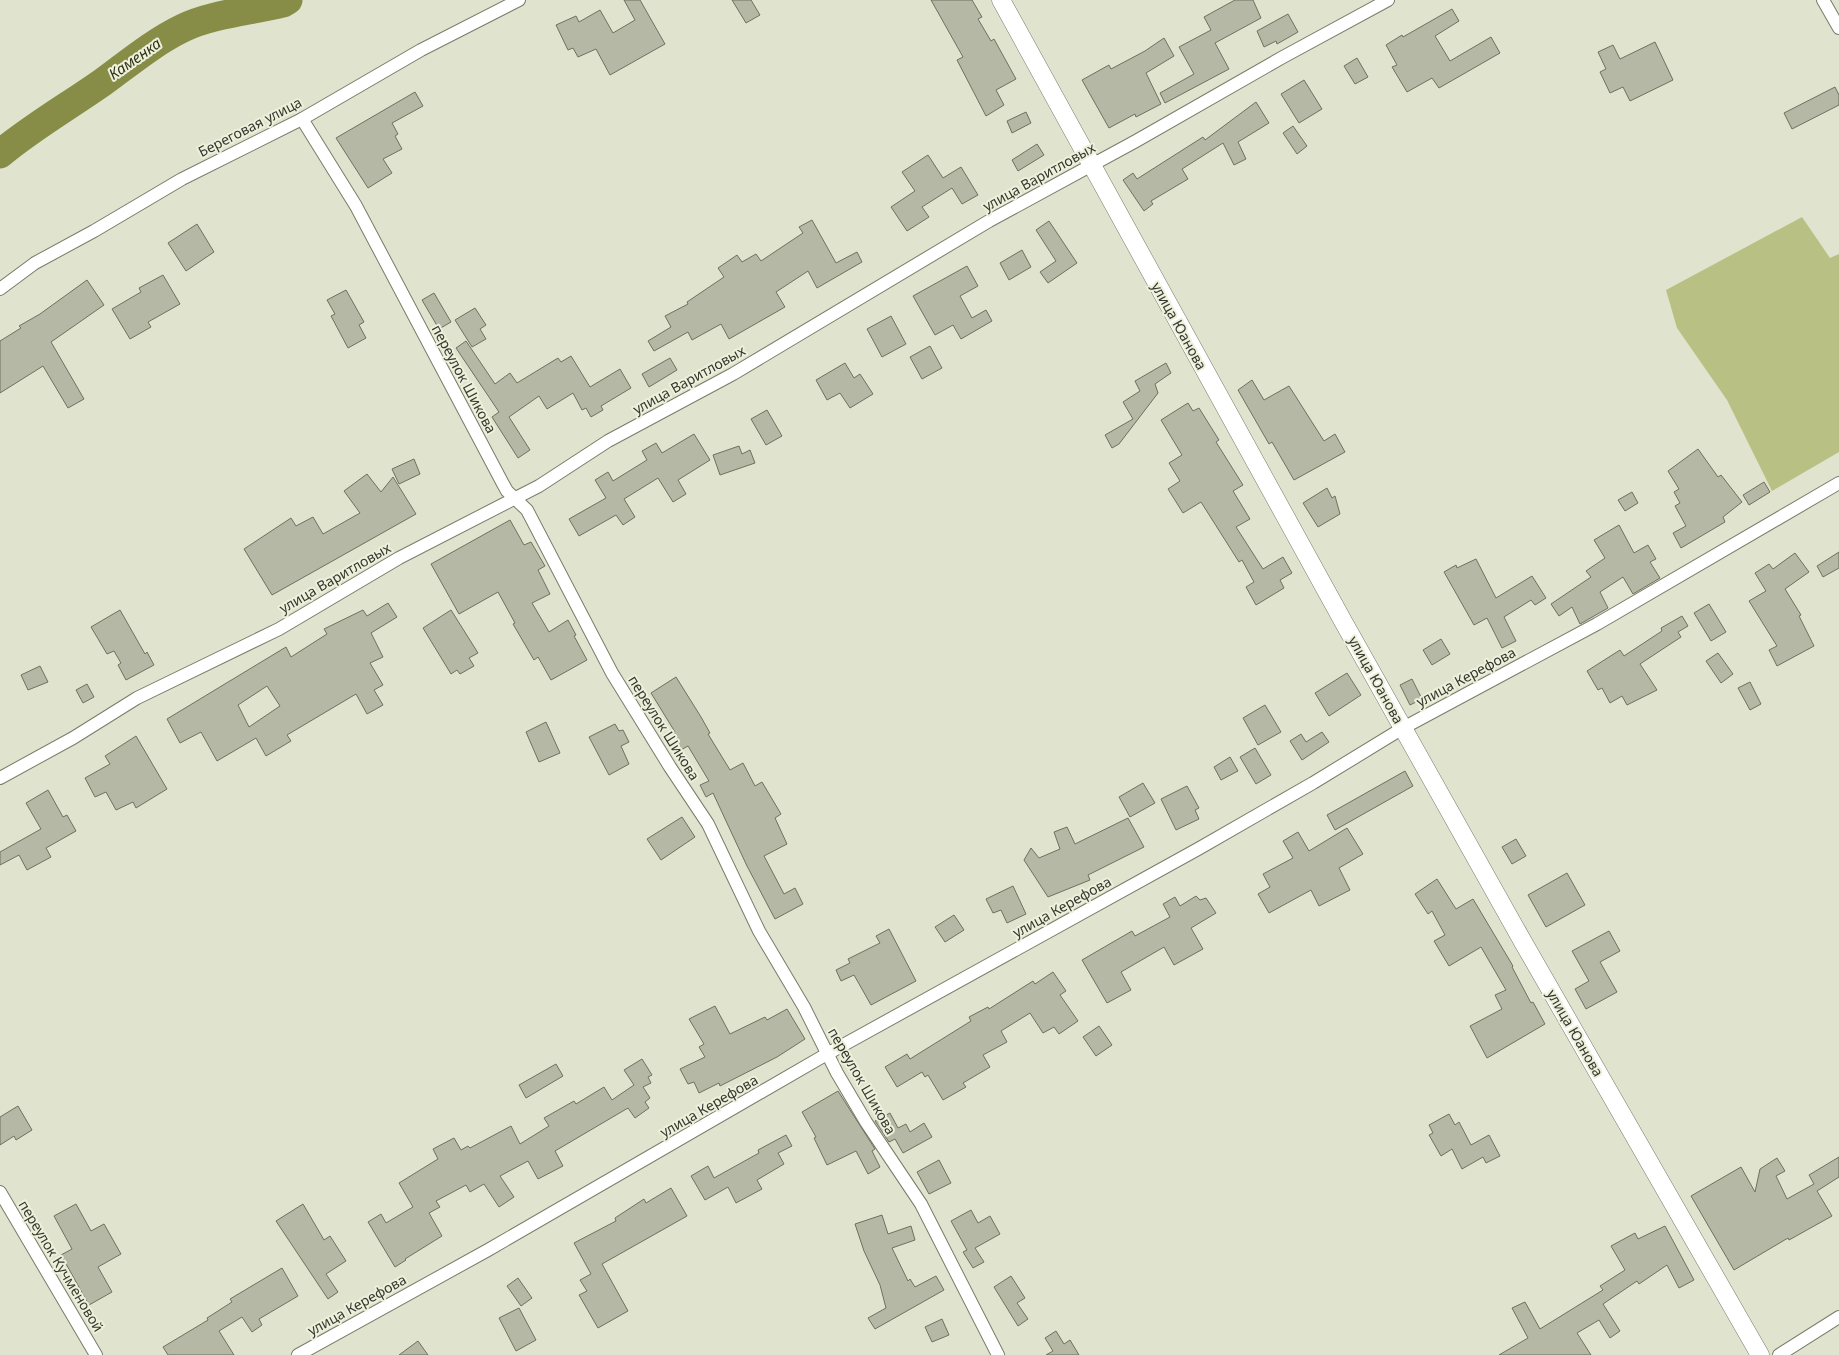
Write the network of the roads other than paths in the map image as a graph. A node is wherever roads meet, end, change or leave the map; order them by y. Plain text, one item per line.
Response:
1 (519, 0) edge
2 (1001, 0) edge
3 (1388, 0) edge
4 (1823, 0) edge
5 (1839, 28) edge
6 (302, 119) junction
7 (1091, 164) junction
8 (0, 289) edge
9 (1839, 483) edge
10 (515, 499) junction
11 (1403, 728) junction
12 (0, 778) edge
13 (827, 1054) junction
14 (0, 1192) edge
15 (1839, 1317) edge
16 (96, 1355) edge
17 (298, 1355) edge
18 (998, 1355) edge
19 (1760, 1355) edge
20 (1779, 1355) edge

1 - 6 street, Береговая улица
2 - 7 street, улица Юанова
3 - 7 street, улица Варитловых
4 - 5 street
6 - 8 street, Береговая улица
6 - 10 street, переулок Шикова
7 - 10 street, улица Варитловых
7 - 11 street, улица Юанова
9 - 11 street, улица Керефова
10 - 12 street, улица Варитловых
10 - 13 street, переулок Шикова
11 - 13 street, улица Керефова
11 - 19 street, улица Юанова
13 - 17 street, улица Керефова
13 - 18 street, переулок Шикова
14 - 16 street, переулок Кучменовой
15 - 20 street

